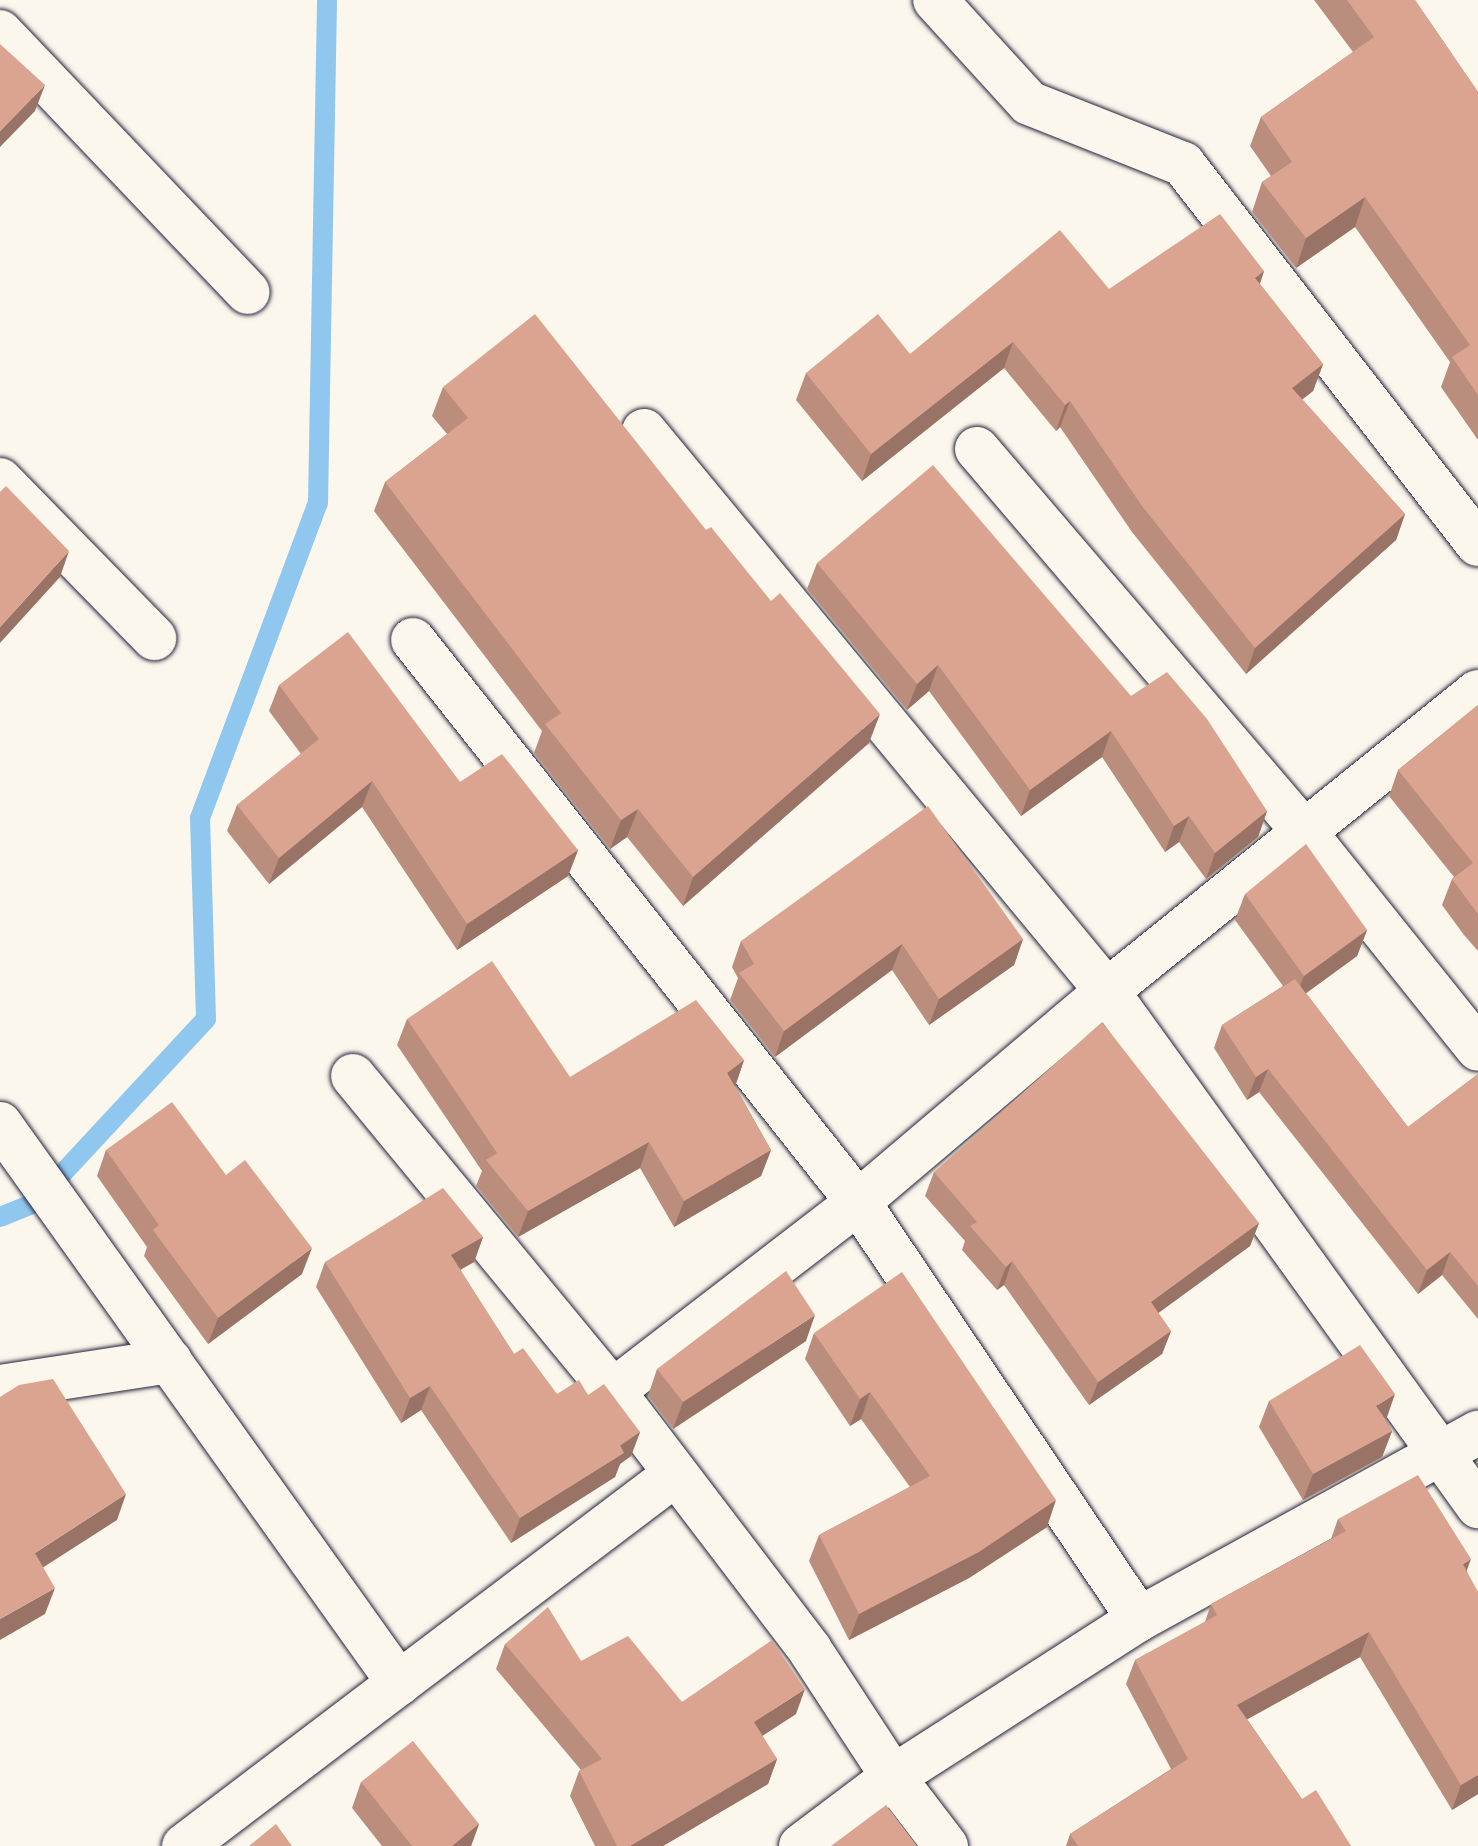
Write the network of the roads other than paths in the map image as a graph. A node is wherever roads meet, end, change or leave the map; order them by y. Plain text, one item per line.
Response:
1 (935, 0) edge
2 (0, 32) edge
3 (248, 292) dead end
4 (644, 431) dead end
5 (977, 449) dead end
6 (0, 480) edge
7 (1478, 544) edge
8 (154, 638) dead end
9 (413, 640) dead end
10 (1478, 692) edge
11 (1306, 834) junction
12 (1107, 991) junction
13 (1478, 1049) edge
14 (353, 1076) dead end
15 (0, 1124) edge
16 (858, 1202) junction
17 (170, 1361) junction
18 (0, 1387) edge
19 (613, 1391) junction
20 (1461, 1444) edge
21 (673, 1476) junction
22 (1478, 1506) edge
23 (1139, 1619) junction
24 (399, 1683) junction
25 (893, 1777) junction
26 (184, 1846) edge
27 (801, 1846) edge
28 (946, 1846) edge

1 - 7 street
2 - 3 street
4 - 12 street
5 - 11 street
6 - 8 street
9 - 16 street
10 - 11 street
11 - 12 street
11 - 13 street
12 - 16 street
12 - 20 street
14 - 19 street
15 - 17 street
16 - 19 street
16 - 23 street
17 - 18 street
17 - 24 street
19 - 21 street
20 - 22 street
20 - 23 street
21 - 24 street
21 - 25 street
23 - 25 street
24 - 26 street
25 - 27 street
25 - 28 street

